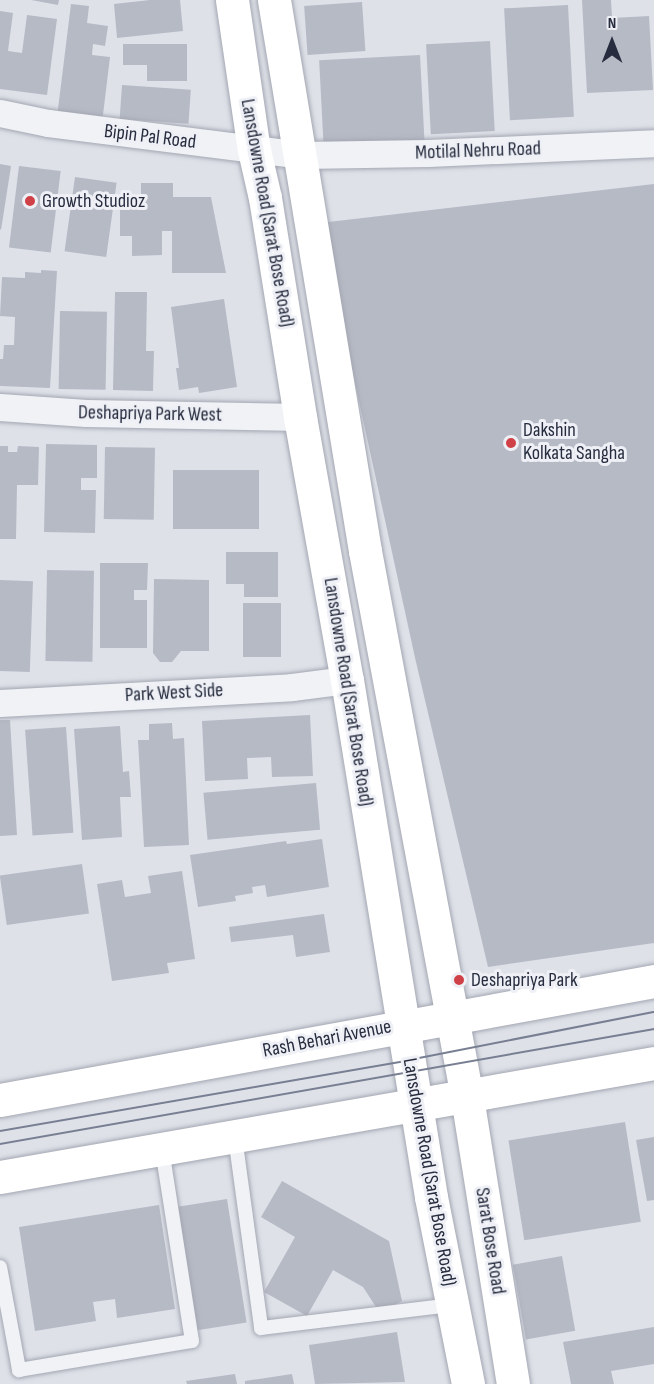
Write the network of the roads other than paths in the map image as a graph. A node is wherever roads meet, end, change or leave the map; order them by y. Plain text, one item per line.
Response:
1 (232, 0) edge
2 (274, 0) edge
3 (0, 113) edge
4 (654, 142) edge
5 (254, 150) junction
6 (301, 155) junction
7 (0, 407) edge
8 (300, 417) junction
9 (347, 680) junction
10 (0, 702) edge
11 (654, 981) edge
12 (451, 1017) junction
13 (402, 1025) junction
14 (654, 1063) edge
15 (467, 1097) junction
16 (0, 1100) edge
17 (418, 1106) junction
18 (236, 1137) junction
19 (162, 1150) junction
20 (0, 1177) edge
21 (0, 1267) edge
22 (452, 1305) junction
23 (468, 1384) edge
24 (513, 1384) edge

1 - 5 main road, Lansdowne Road (Sarat Bose Road)
2 - 6 main road, Lansdowne Road (Sarat Bose Road)
3 - 5 street, Bipin Pal Road
4 - 6 street, Motilal Nehru Road
5 - 6 street, Bipin Pal Road
5 - 8 main road, Lansdowne Road (Sarat Bose Road)
6 - 12 main road, Lansdowne Road (Sarat Bose Road)
7 - 8 street, Deshapriya Park West
8 - 9 main road, Lansdowne Road (Sarat Bose Road)
9 - 10 street, Park West Side
9 - 13 main road, Lansdowne Road (Sarat Bose Road)
11 - 12 main road, Rash Behari Avenue
12 - 13 main road, Rash Behari Avenue
12 - 15 main road, Lansdowne Road (Sarat Bose Road)
13 - 16 main road, Rash Behari Avenue
13 - 17 main road, Lansdowne Road (Sarat Bose Road)
14 - 15 main road
15 - 17 main road
15 - 24 main road, Sarat Bose Road
17 - 18 main road
17 - 22 main road, Lansdowne Road (Sarat Bose Road)
18 - 19 main road
18 - 22 lane
19 - 20 main road
19 - 21 lane
22 - 23 main road, Lansdowne Road (Sarat Bose Road)

